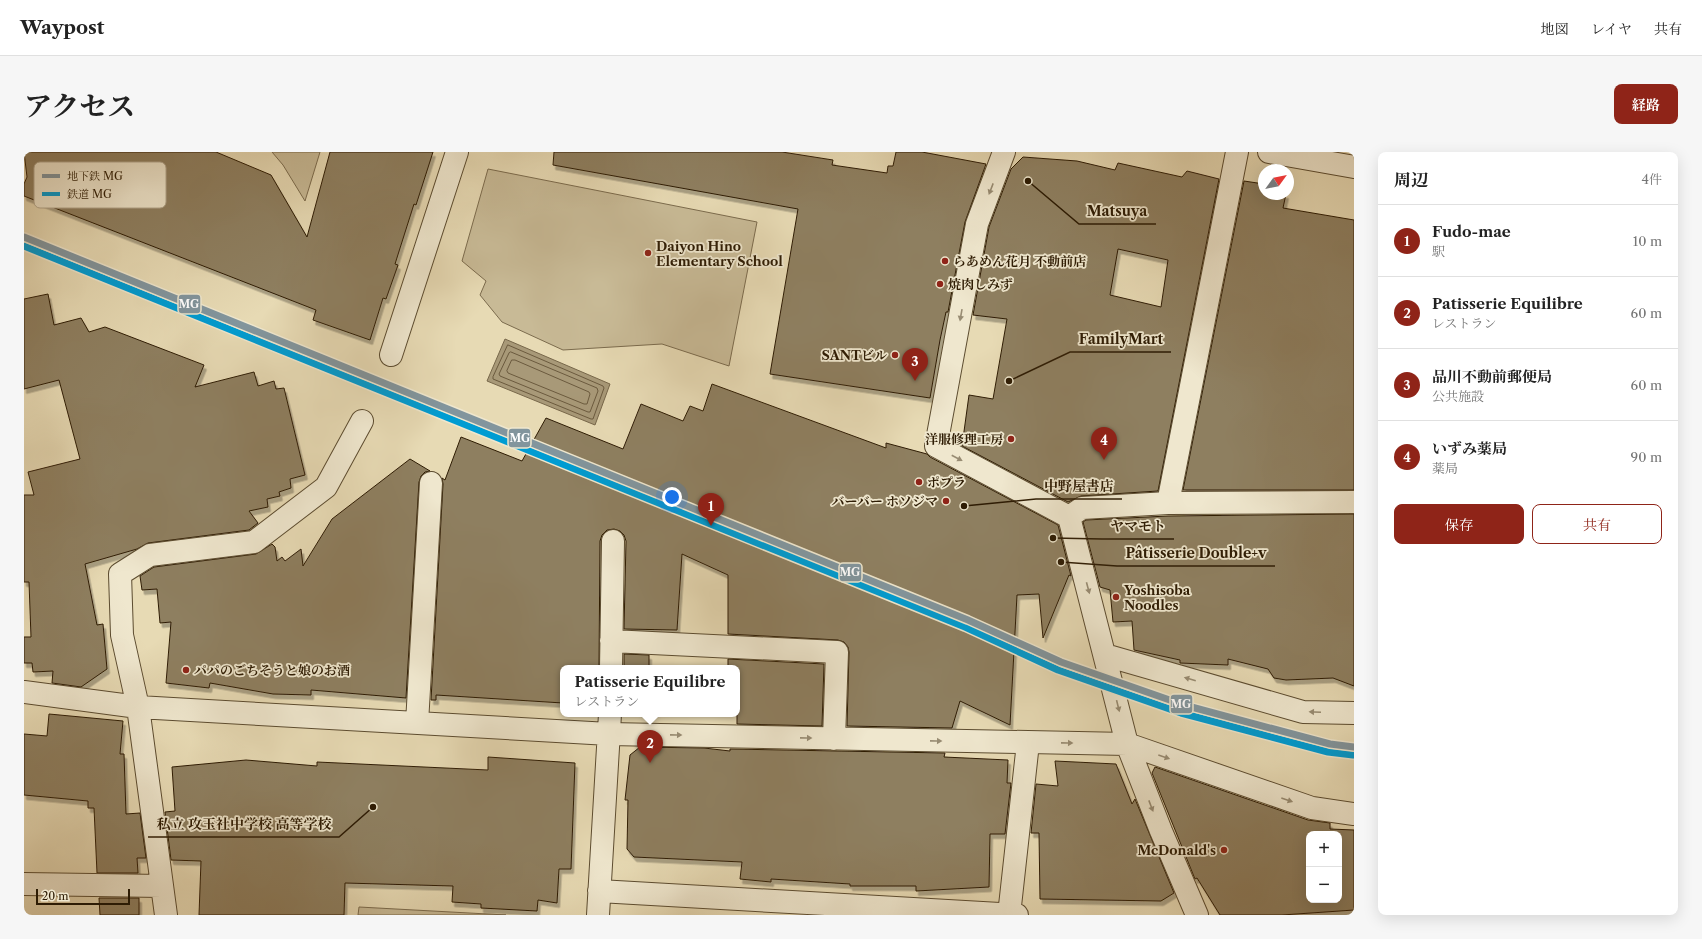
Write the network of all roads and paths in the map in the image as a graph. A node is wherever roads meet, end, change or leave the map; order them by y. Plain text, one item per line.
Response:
1 (456, 152) edge
2 (1004, 152) edge
3 (1237, 152) edge
4 (1269, 152) edge
5 (1354, 167) edge
6 (391, 355) dead end
7 (362, 421) dead end
8 (431, 483) dead end
9 (1354, 502) edge
10 (1168, 503) junction
11 (1069, 517) junction
12 (613, 541) dead end
13 (611, 641) junction
14 (1106, 655) junction
15 (611, 665) edge
16 (24, 692) edge
17 (138, 707) junction
18 (1354, 713) edge
19 (417, 723) junction
20 (610, 724) edge
21 (834, 739) junction
22 (1028, 743) junction
23 (1127, 744) junction
24 (1354, 814) edge
25 (24, 884) edge
26 (162, 886) junction
27 (600, 891) junction
28 (166, 915) edge
29 (598, 915) edge
30 (1009, 915) edge
31 (1017, 915) edge
32 (1197, 915) edge

1 - 6 street
2 -> 11 street
3 - 10 street
4 - 5 street
7 - 17 street
8 - 19 street
9 - 10 street
10 - 11 street
11 -> 14 street
12 - 13 street
13 - 15 street
13 - 21 street
18 -> 14 street
14 -> 23 street
16 - 17 street
17 - 19 street
17 - 26 street
19 - 20 street
20 -> 21 street
20 - 27 street
21 -> 22 street
22 -> 23 street
22 - 30 street
23 -> 24 street
23 -> 32 street
25 - 26 street
26 - 28 street
27 - 29 street
27 - 30 street
30 - 31 street

